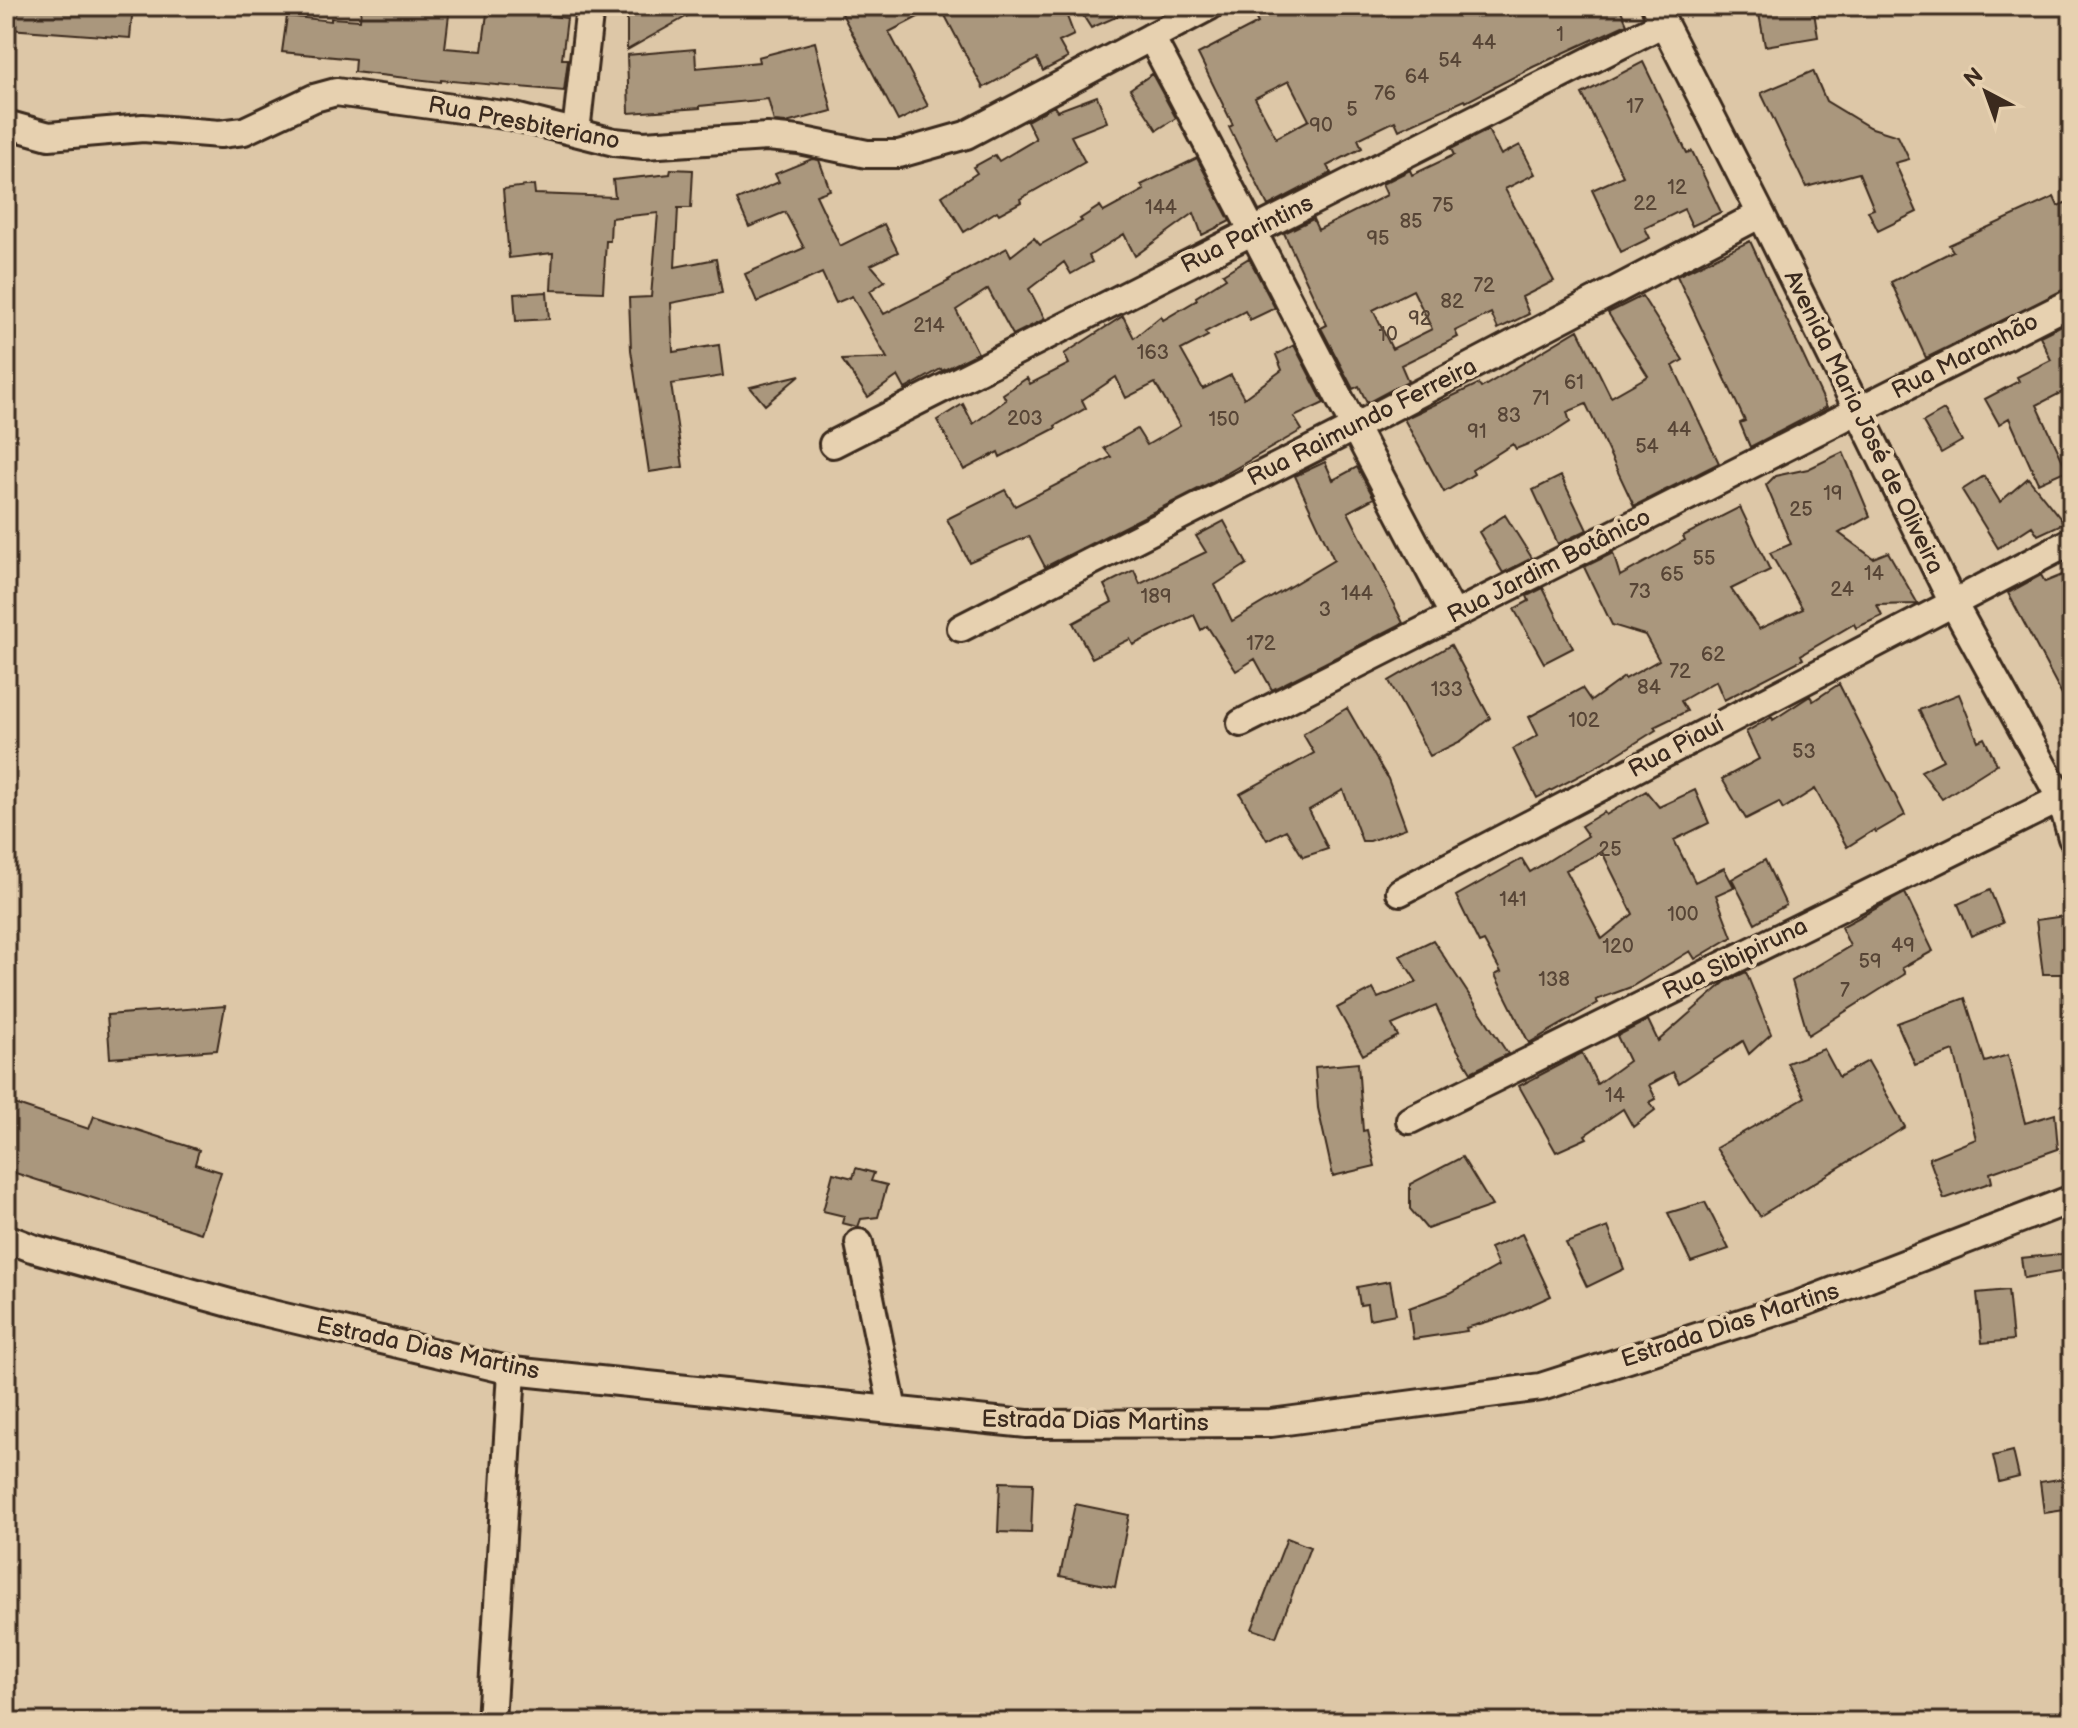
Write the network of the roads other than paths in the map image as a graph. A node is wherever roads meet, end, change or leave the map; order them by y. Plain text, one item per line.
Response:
1 (590, 6) edge
2 (1210, 6) edge
3 (1658, 15) edge
4 (1151, 37) junction
5 (6, 124) edge
6 (576, 132) junction
7 (1761, 214) junction
8 (1254, 230) junction
9 (2072, 302) edge
10 (1857, 410) junction
11 (1353, 428) junction
12 (833, 444) dead end
13 (2072, 541) edge
14 (1952, 601) junction
15 (1453, 614) junction
16 (961, 628) dead end
17 (1241, 723) dead end
18 (2066, 796) edge
19 (2072, 838) edge
20 (1400, 892) dead end
21 (1410, 1120) dead end
22 (2072, 1199) edge
23 (6, 1238) edge
24 (859, 1243) dead end
25 (512, 1371) junction
26 (893, 1410) junction
27 (491, 1722) edge

1 - 6 street
2 - 4 street, Rua Presbiteriano
3 - 7 street, Avenida Maria José de Oliveira
3 - 8 street, Rua Parintins
4 - 6 street, Rua Presbiteriano
4 - 8 street
5 - 6 street, Rua Presbiteriano
7 - 10 street, Avenida Maria José de Oliveira
7 - 11 street, Rua Raimundo Ferreira
8 - 11 street
8 - 12 street, Rua Parintins
9 - 10 street, Rua Maranhão
10 - 14 street, Avenida Maria José de Oliveira
10 - 15 street, Rua Jardim Botânico
11 - 15 street
11 - 16 street, Rua Raimundo Ferreira
13 - 14 street, Rua Piauí
14 - 18 street, Avenida Maria José de Oliveira
14 - 20 street, Rua Piauí
15 - 17 street, Rua Jardim Botânico
18 - 19 street, Avenida Maria José de Oliveira
18 - 21 street, Rua Sibipiruna
22 - 26 street, Estrada Dias Martins
23 - 25 street, Estrada Dias Martins
24 - 26 street
25 - 26 street, Estrada Dias Martins
25 - 27 street

